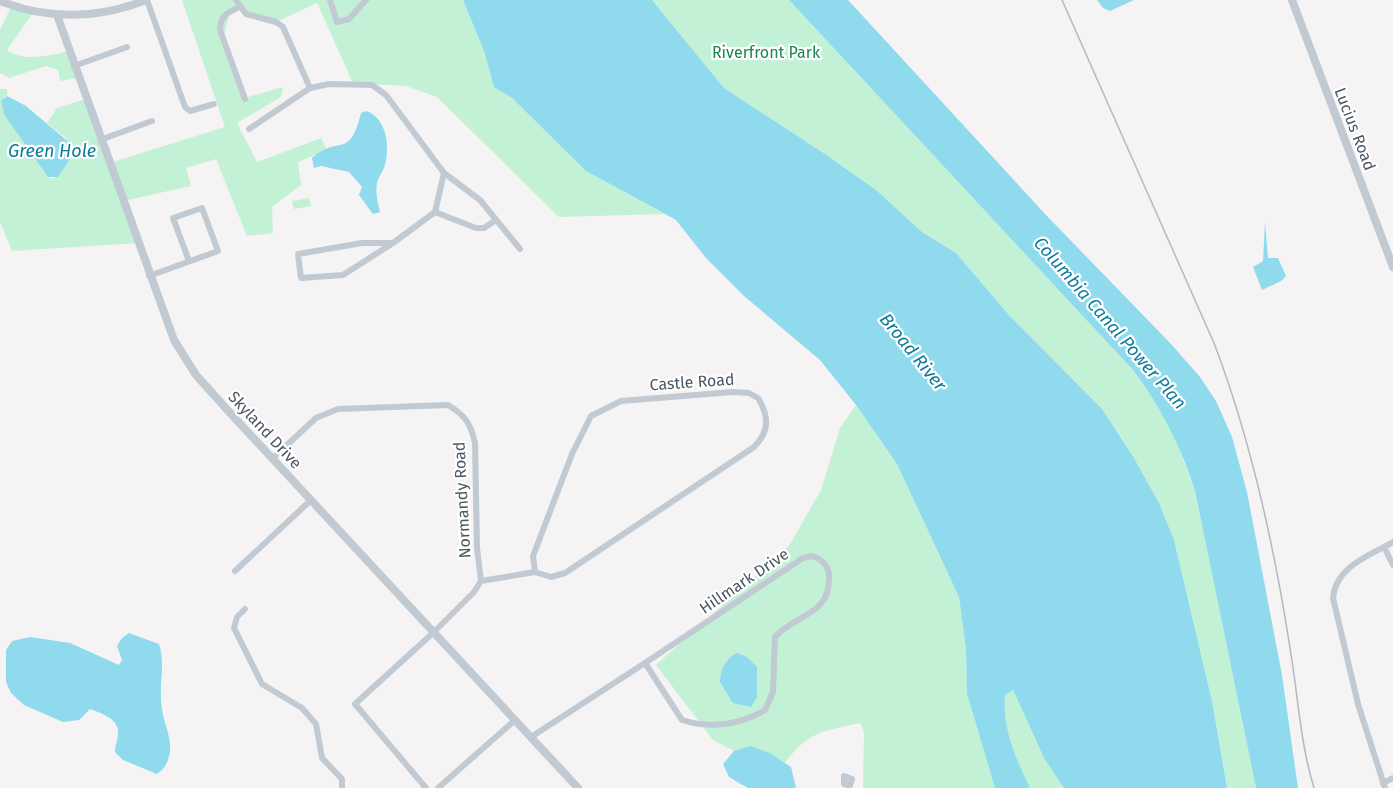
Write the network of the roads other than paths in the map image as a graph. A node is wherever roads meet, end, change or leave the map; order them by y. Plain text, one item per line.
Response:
1 (146, 0) edge
2 (237, 0) edge
3 (330, 0) edge
4 (366, 0) edge
5 (1292, 0) edge
6 (0, 1) edge
7 (239, 8) junction
8 (57, 15) junction
9 (127, 47) dead end
10 (74, 66) junction
11 (310, 88) junction
12 (245, 99) dead end
13 (214, 104) dead end
14 (152, 121) dead end
15 (249, 129) dead end
16 (100, 140) junction
17 (444, 173) junction
18 (435, 212) junction
19 (496, 220) junction
20 (393, 243) junction
21 (520, 249) dead end
22 (189, 261) junction
23 (1393, 267) edge
24 (149, 276) junction
25 (273, 458) junction
26 (311, 500) junction
27 (1393, 542) edge
28 (1384, 547) junction
29 (1393, 565) edge
30 (236, 570) dead end
31 (535, 572) junction
32 (481, 581) junction
33 (245, 609) dead end
34 (434, 632) junction
35 (645, 663) junction
36 (515, 720) junction
37 (531, 737) junction
38 (1393, 778) edge
39 (1384, 785) edge
40 (342, 788) edge
41 (426, 788) edge
42 (438, 788) edge
43 (578, 788) edge

1 - 8 street
1 - 13 street
2 - 7 street
3 - 4 street
5 - 23 street, Lucius Road
6 - 8 street
7 - 11 street
7 - 12 street
8 - 10 street, Skyland Drive
9 - 10 street
10 - 16 street, Skyland Drive
11 - 15 street
11 - 17 street
14 - 16 street
16 - 24 street, Skyland Drive
17 - 18 street
17 - 19 street
18 - 19 street
18 - 20 street
19 - 21 street
20 - 20 street
22 - 22 street
22 - 24 street
24 - 25 street, Skyland Drive
25 - 26 street, Skyland Drive
25 - 32 street, Normandy Road
26 - 30 street
26 - 34 street, Skyland Drive
27 - 28 street
28 - 29 street
28 - 39 street
31 - 31 street, Castle Road
31 - 32 street, Castle Road
32 - 34 street
33 - 40 street
34 - 36 street, Skyland Drive
34 - 41 street
35 - 35 street, Hillmark Drive
35 - 37 street, Hillmark Drive
36 - 37 street, Skyland Drive
36 - 42 street
37 - 43 street, Skyland Drive
38 - 39 street

